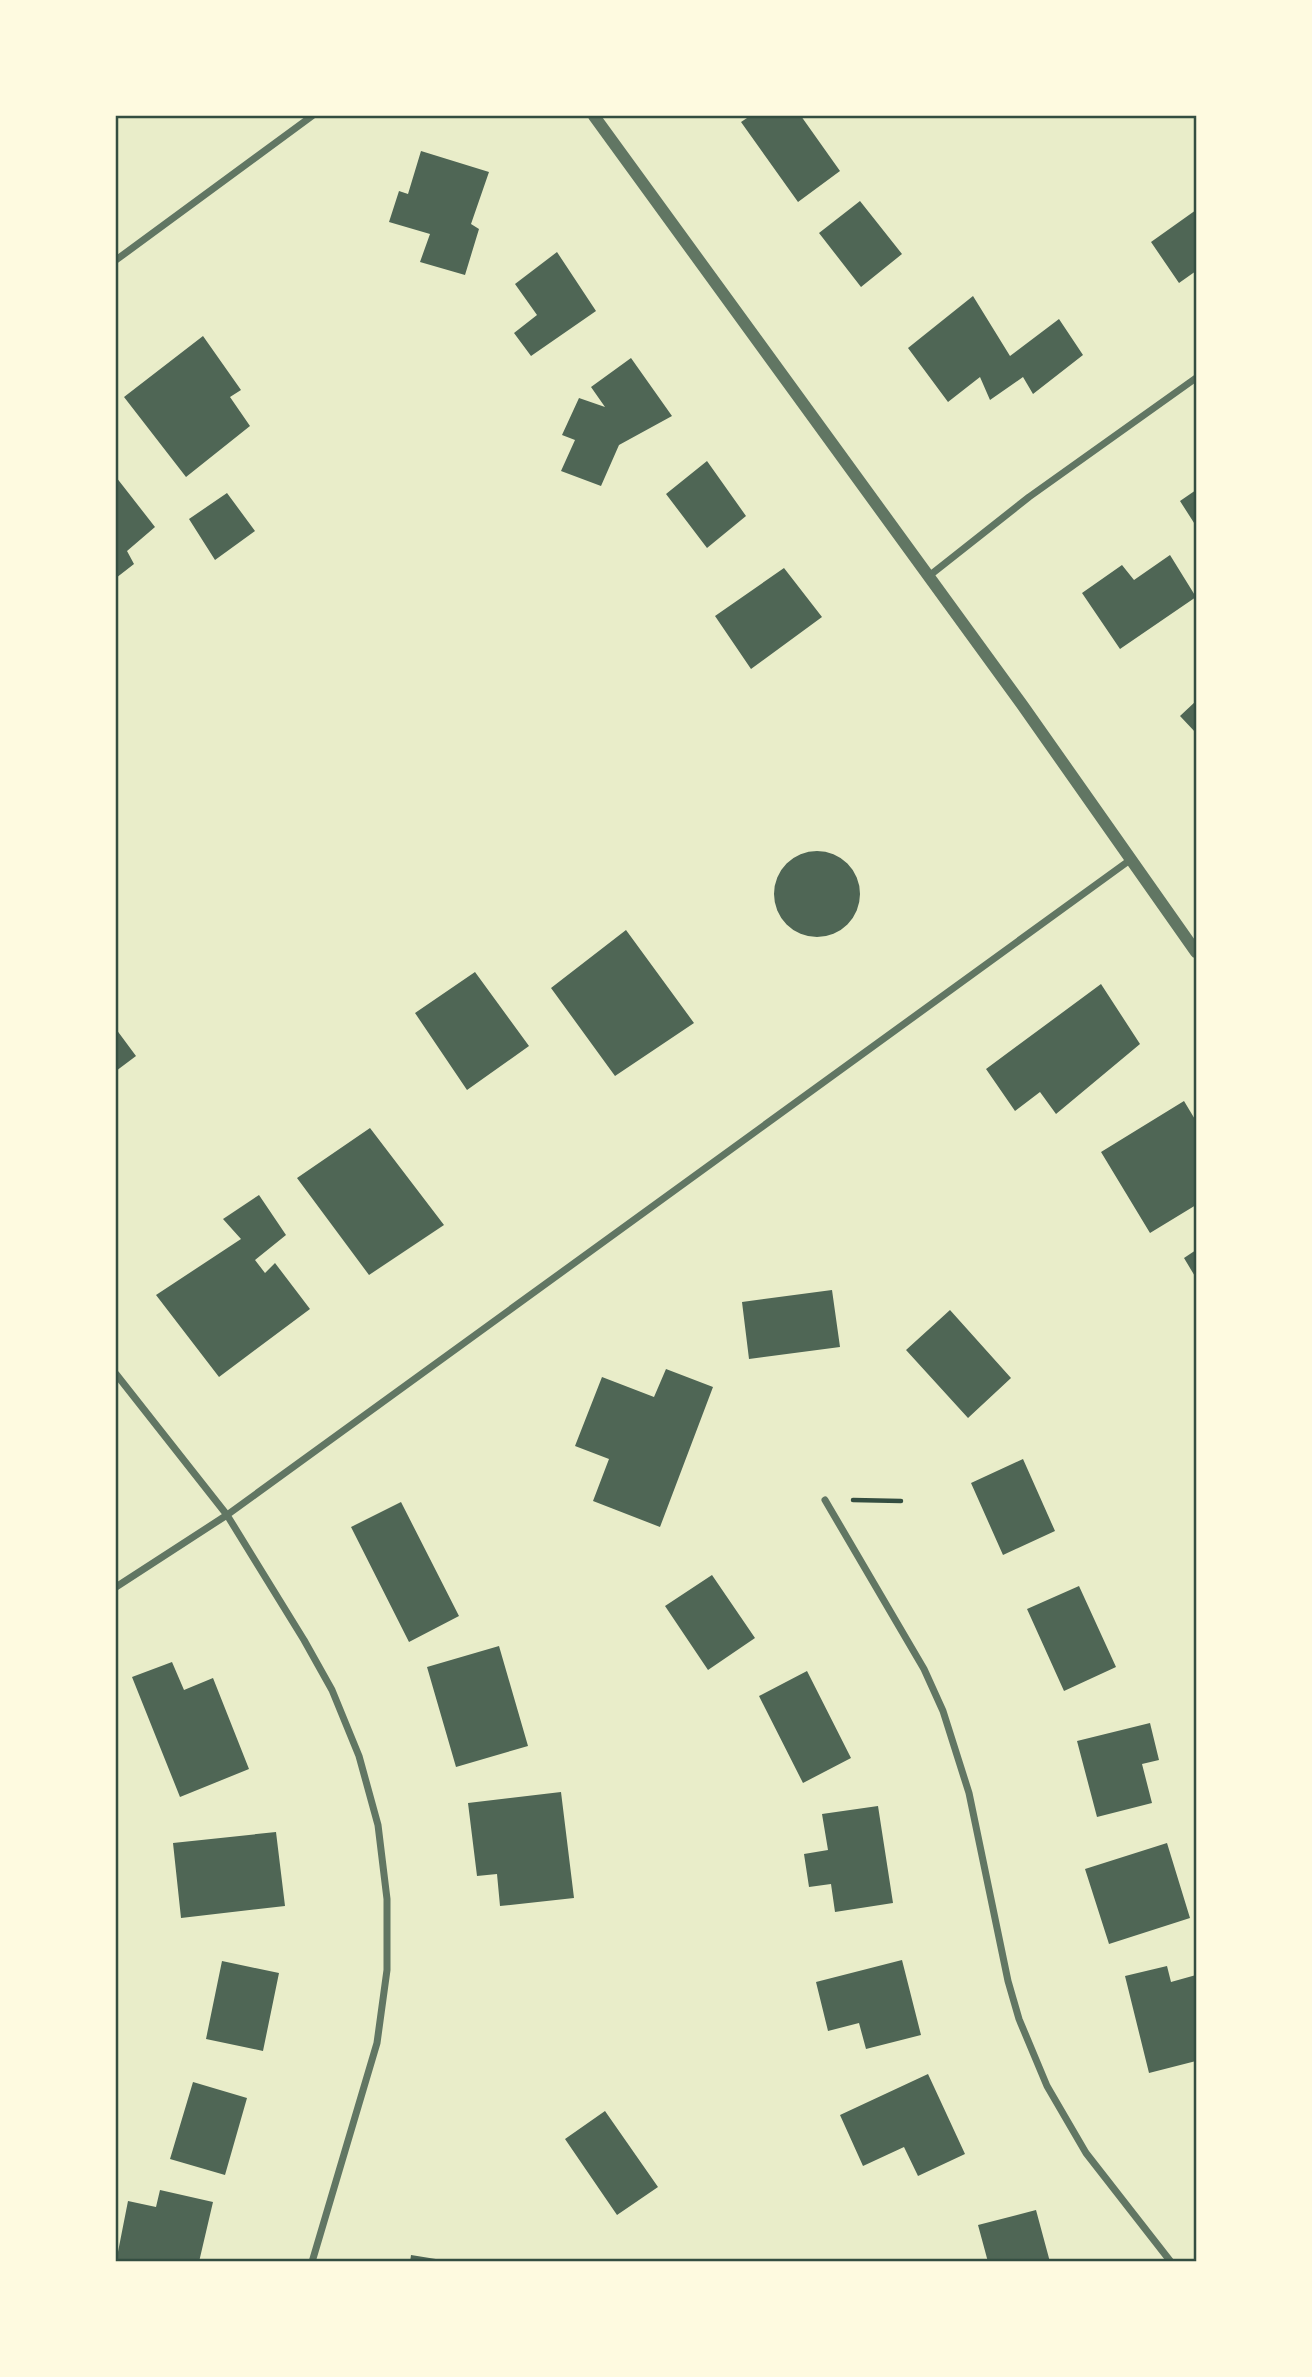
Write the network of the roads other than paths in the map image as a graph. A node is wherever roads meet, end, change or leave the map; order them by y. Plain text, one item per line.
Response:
1 (312, 116) edge
2 (594, 116) edge
3 (116, 260) edge
4 (1196, 378) edge
5 (929, 576) junction
6 (1130, 860) junction
7 (1196, 952) edge
8 (116, 1374) edge
9 (825, 1500) road end
10 (227, 1515) junction
11 (116, 1587) edge
12 (312, 2262) edge
13 (1171, 2262) edge

1 - 3 street
2 - 5 street
4 - 5 street
5 - 6 street
6 - 7 street
6 - 10 street
8 - 10 street
9 - 13 street
10 - 11 street
10 - 12 street

